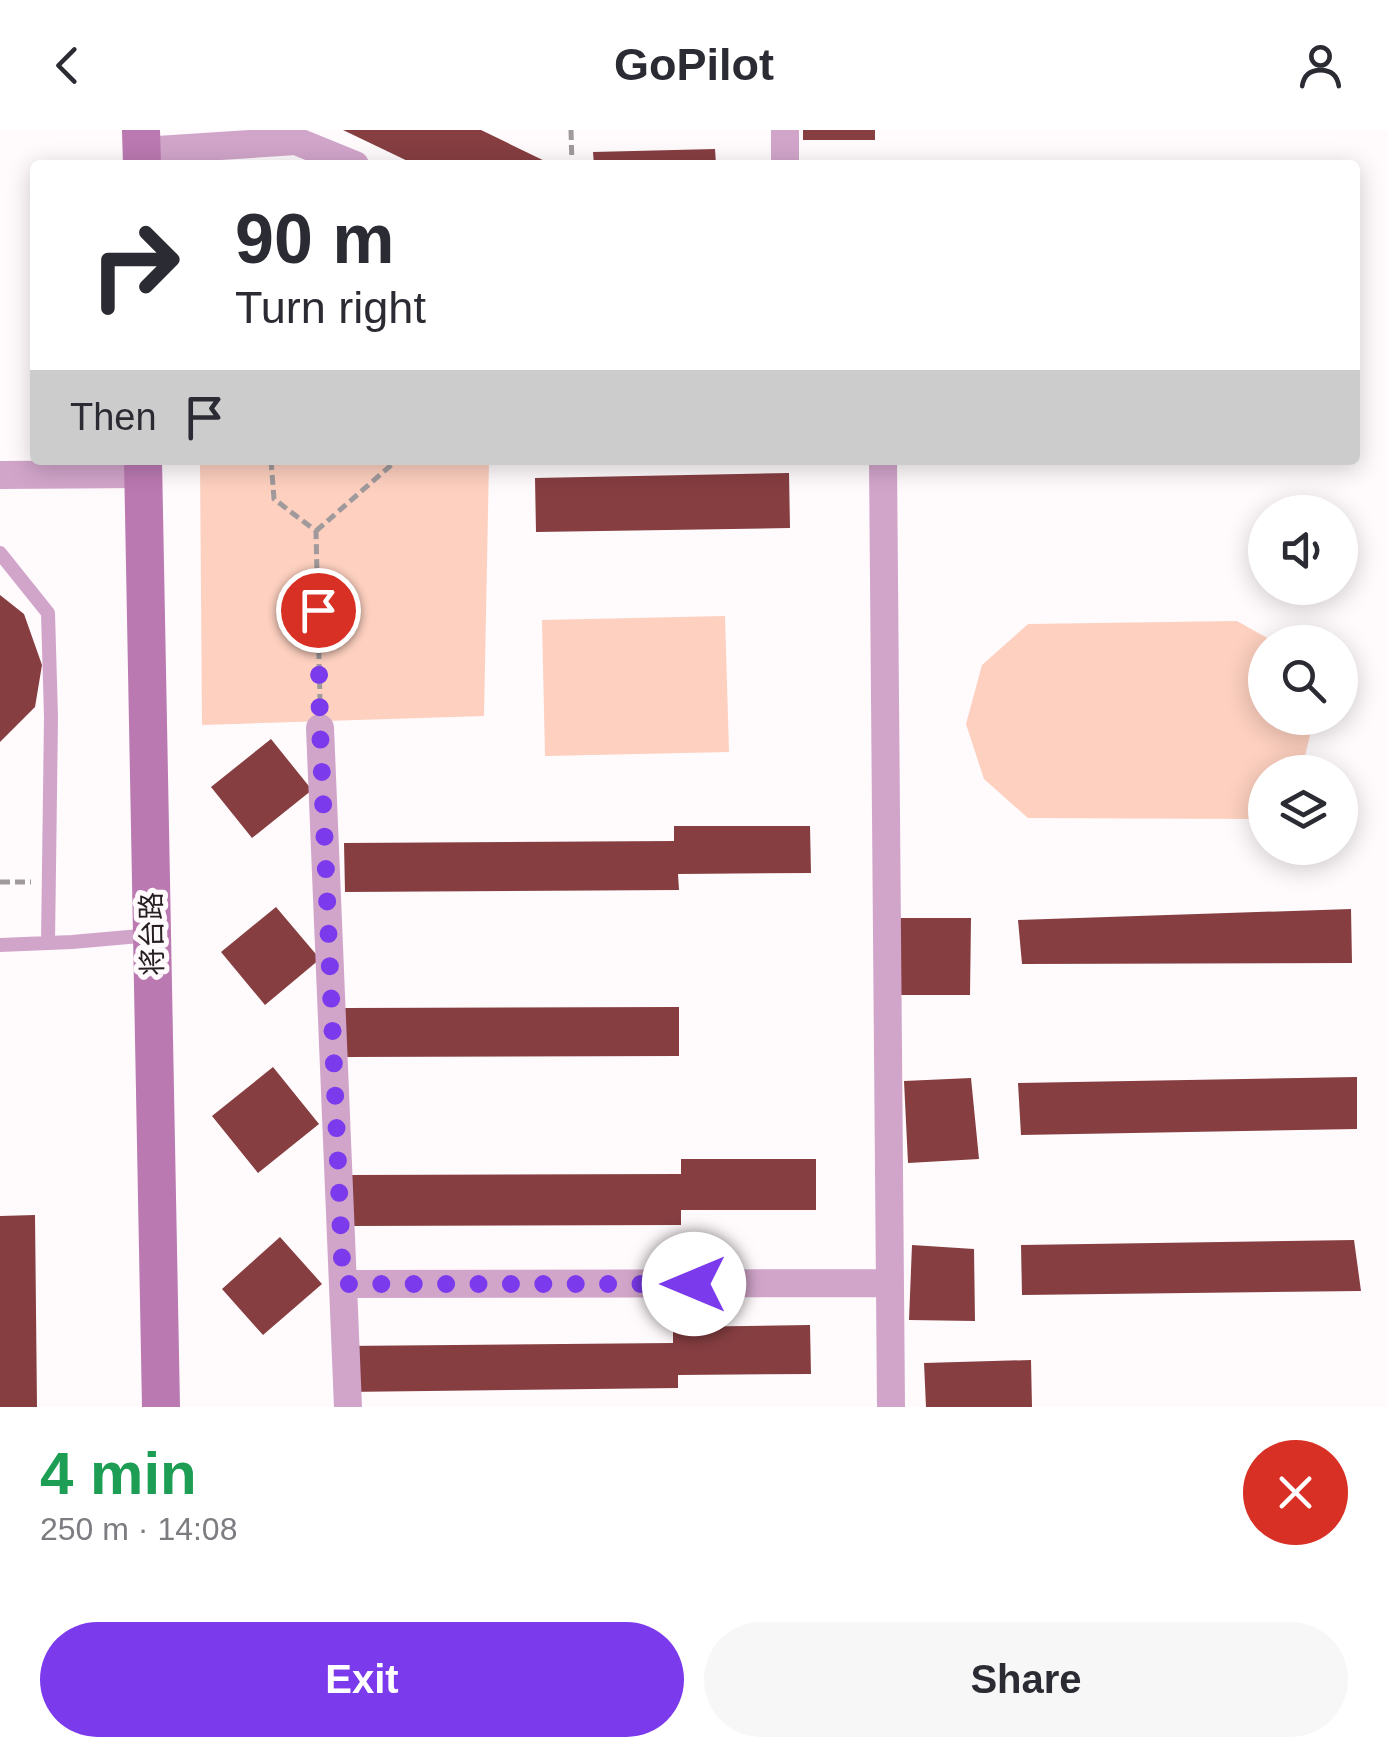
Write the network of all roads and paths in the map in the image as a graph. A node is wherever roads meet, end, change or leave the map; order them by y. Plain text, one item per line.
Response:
1 (571, 130) edge
2 (785, 130) edge
3 (142, 149) edge
4 (343, 160) edge
5 (572, 160) edge
6 (785, 160) edge
7 (271, 465) edge
8 (391, 465) edge
9 (883, 465) edge
10 (143, 467) edge
11 (0, 475) edge
12 (316, 530) junction
13 (0, 553) edge
14 (320, 728) joint
15 (49, 881) junction
16 (0, 882) edge
17 (152, 935) junction
18 (48, 943) junction
19 (0, 945) edge
20 (890, 1283) junction
21 (343, 1284) junction
22 (162, 1407) edge
23 (348, 1407) edge
24 (891, 1407) edge

1 - 5 path
2 - 6 street
3 - 4 street
7 - 12 path
8 - 12 path
9 - 20 street
10 - 11 street
10 - 17 main road, 将台路
12 - 14 path
13 - 15 lane
14 - 21 street
15 - 16 path
15 - 18 lane
17 - 18 lane
17 - 22 main road, 将台路
18 - 19 lane
20 - 21 street
20 - 24 street
21 - 23 street

